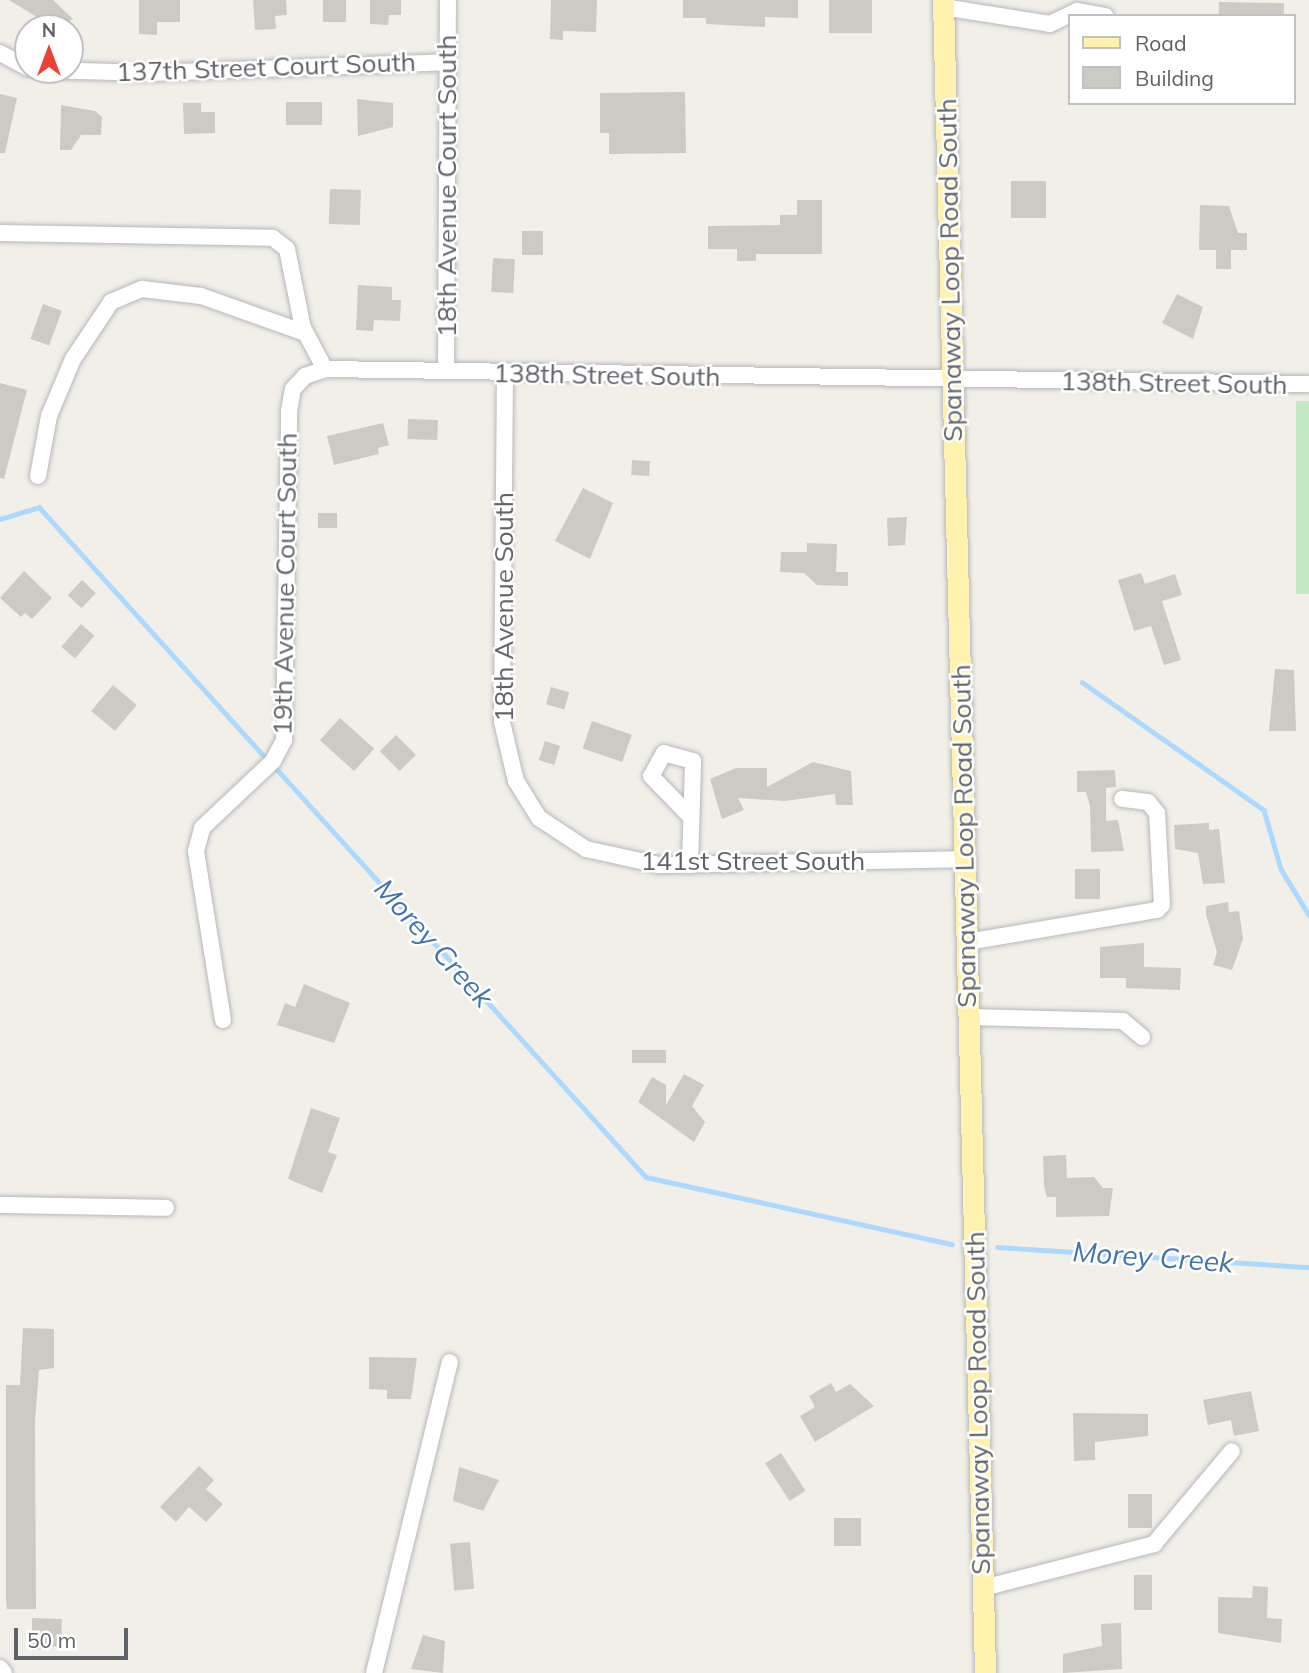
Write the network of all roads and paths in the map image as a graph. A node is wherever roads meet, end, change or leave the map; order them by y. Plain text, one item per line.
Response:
1 (448, 0) edge
2 (943, 3) edge
3 (1071, 14) edge
4 (1094, 14) edge
5 (1068, 15) edge
6 (446, 62) junction
7 (84, 71) edge
8 (0, 233) edge
9 (305, 332) junction
10 (325, 369) junction
11 (446, 371) junction
12 (505, 374) junction
13 (953, 380) junction
14 (1309, 384) edge
15 (38, 476) dead end
16 (1122, 799) dead end
17 (691, 817) dead end
18 (549, 827) joint
19 (965, 859) junction
20 (690, 865) junction
21 (967, 943) junction
22 (969, 1017) junction
23 (223, 1020) dead end
24 (1142, 1037) dead end
25 (0, 1205) edge
26 (166, 1208) dead end
27 (450, 1362) dead end
28 (1232, 1451) dead end
29 (983, 1588) junction
30 (0, 1668) edge
31 (4, 1673) edge
32 (374, 1673) edge
33 (985, 1673) edge

1 - 6 street, 18th Avenue Court South
2 - 5 street
2 - 13 main road, Spanaway Loop Road South
3 - 4 street
6 - 7 street, 137th Street Court South
6 - 11 street, 18th Avenue Court South
8 - 9 street
9 - 10 street
9 - 15 street
10 - 11 street, 138th Street South
10 - 23 street, 19th Avenue Court South
11 - 12 street, 138th Street South
12 - 13 street, 138th Street South
12 - 18 street, 18th Avenue South
13 - 14 street, 138th Street South
13 - 19 main road, Spanaway Loop Road South
16 - 21 street
17 - 20 street
18 - 20 street, 141st Street South
19 - 20 street, 141st Street South
19 - 21 main road, Spanaway Loop Road South
21 - 22 main road, Spanaway Loop Road South
22 - 24 street
22 - 29 main road, Spanaway Loop Road South
25 - 26 street
27 - 32 street
28 - 29 street
29 - 33 main road, Spanaway Loop Road South
30 - 31 street

